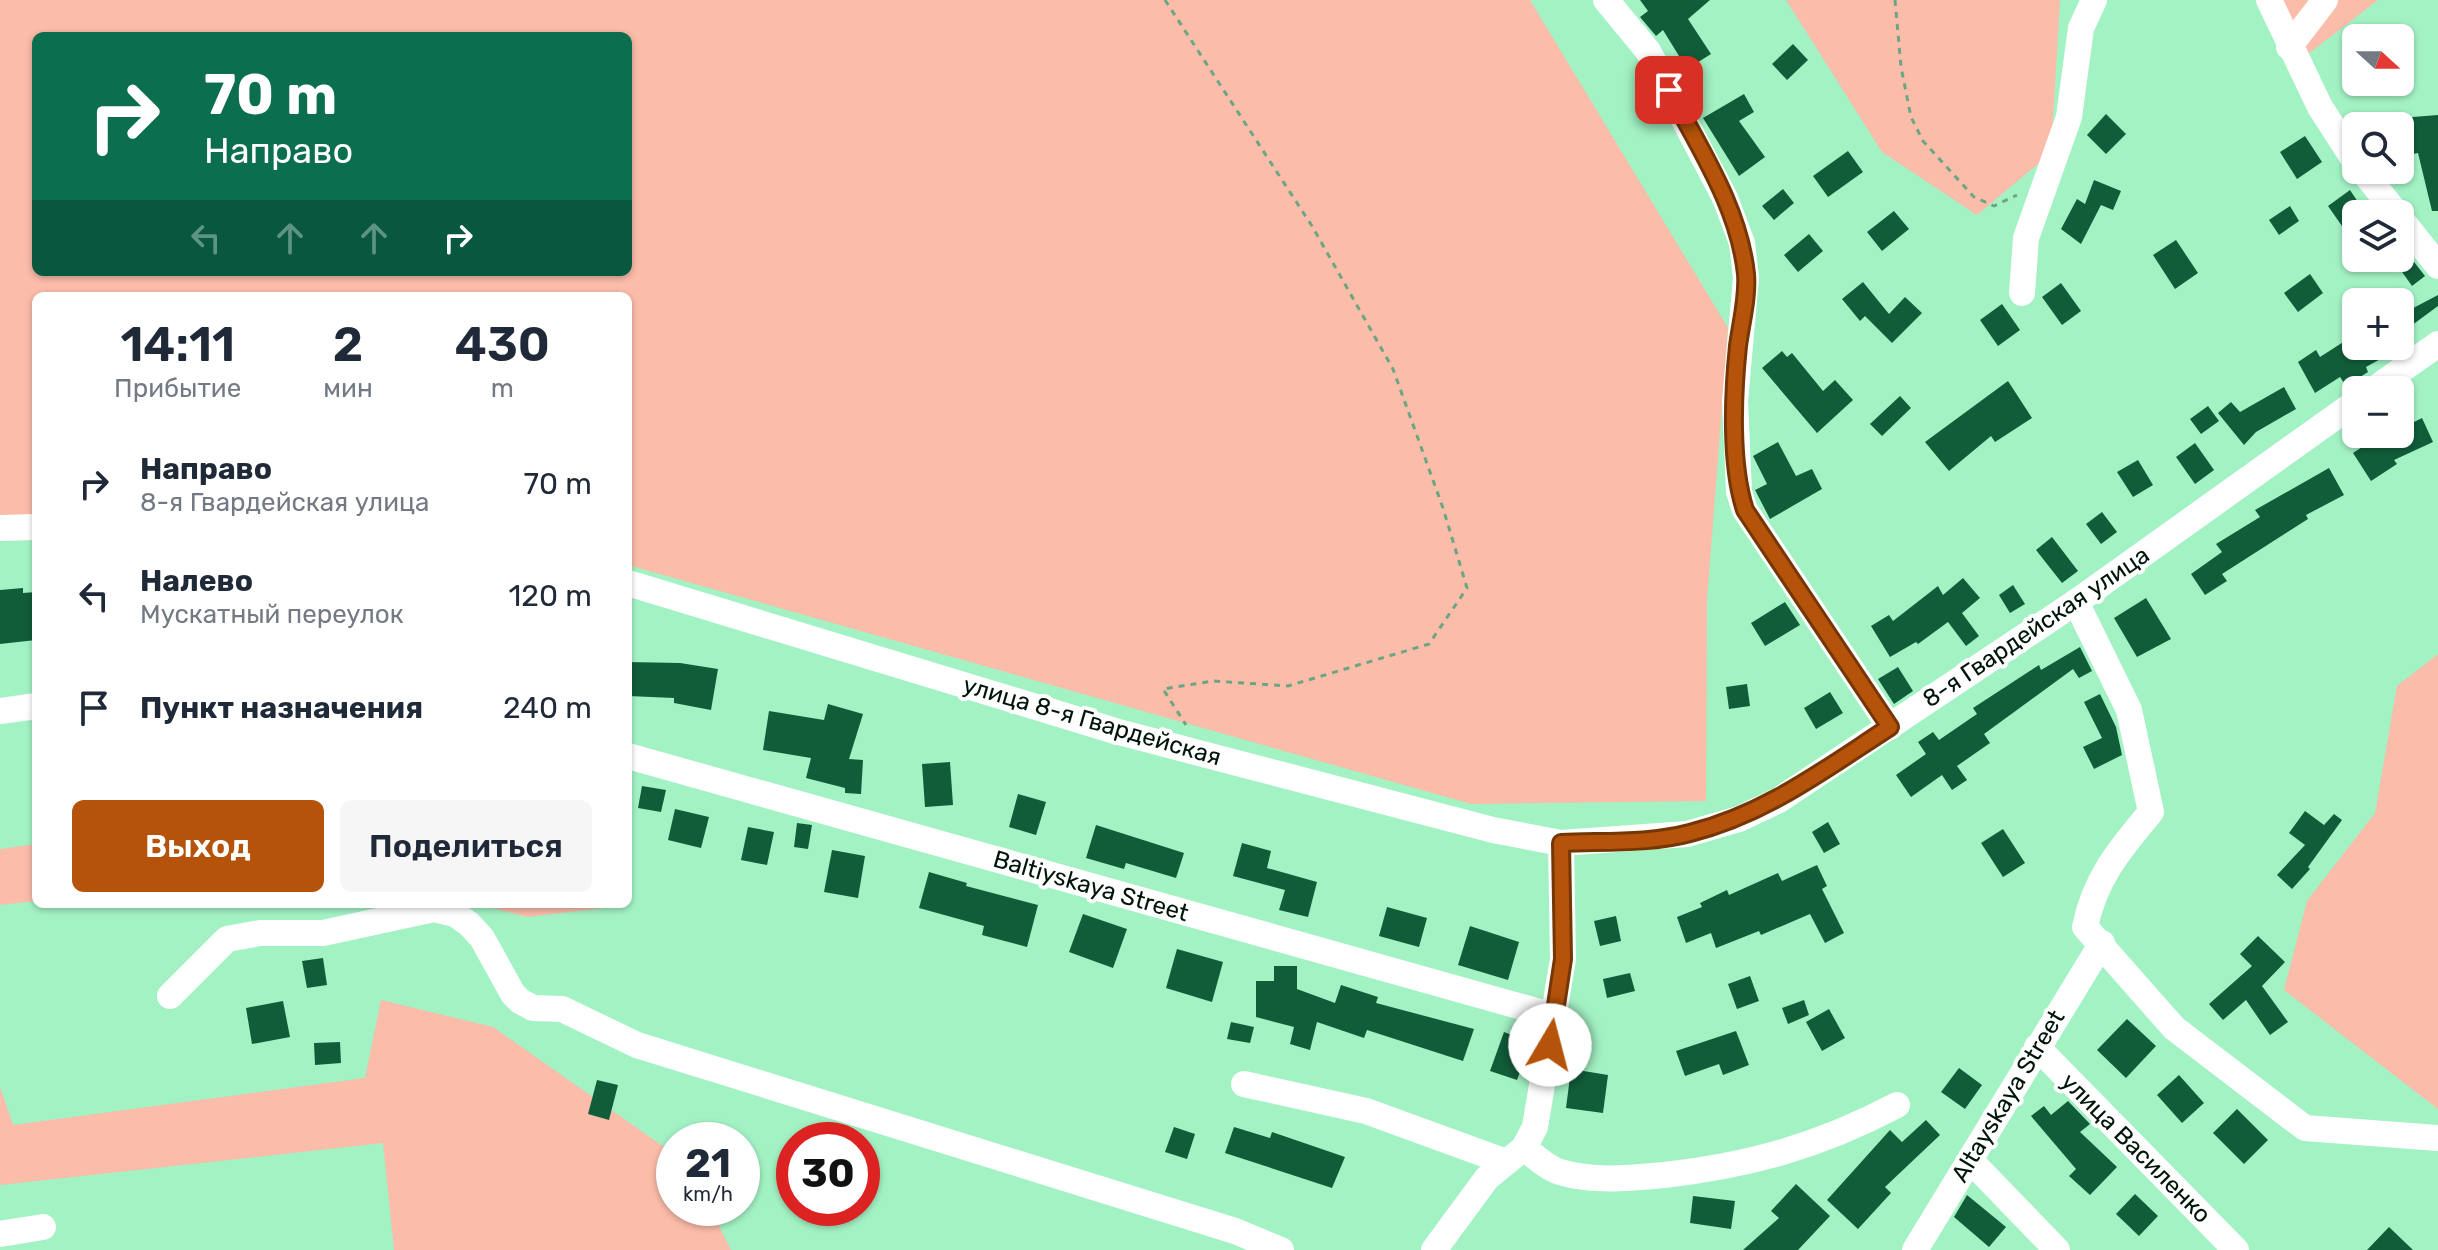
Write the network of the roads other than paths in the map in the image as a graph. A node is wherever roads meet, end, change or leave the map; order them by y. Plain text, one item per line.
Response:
1 (1606, 0) edge
2 (2094, 0) edge
3 (2269, 0) edge
4 (2325, 0) edge
5 (2289, 47) junction
6 (2342, 141) edge
7 (2373, 184) edge
8 (2385, 200) edge
9 (2414, 236) edge
10 (2438, 266) edge
11 (2022, 293) dead end
12 (2438, 344) edge
13 (2393, 376) edge
14 (2342, 412) edge
15 (32, 527) edge
16 (0, 528) edge
17 (632, 584) edge
18 (2076, 602) junction
19 (32, 707) edge
20 (0, 711) edge
21 (1890, 727) junction
22 (632, 757) edge
23 (1561, 843) junction
24 (2102, 943) junction
25 (170, 996) dead end
26 (1554, 1016) junction
27 (2037, 1047) junction
28 (1244, 1084) dead end
29 (1897, 1105) dead end
30 (2438, 1138) edge
31 (1515, 1155) junction
32 (1970, 1160) junction
33 (43, 1227) dead end
34 (0, 1234) edge
35 (1281, 1250) edge
36 (1434, 1250) edge
37 (1915, 1250) edge
38 (2057, 1250) edge
39 (2236, 1250) edge

1 - 21 street
2 - 11 street
3 - 5 street
4 - 5 street
5 - 6 street
7 - 8 street
9 - 10 street
12 - 13 street
14 - 18 street, 8-я Гвардейская улица
15 - 16 street
17 - 23 street, улица 8-я Гвардейская
18 - 21 street, 8-я Гвардейская улица
18 - 24 street
19 - 20 street
21 - 23 street, 8-я Гвардейская улица
22 - 26 street, Baltiyskaya Street
23 - 26 street
24 - 27 street, Altayskaya Street
24 - 30 street
25 - 35 street
26 - 31 street
27 - 32 street, Altayskaya Street
27 - 39 street, улица Василенко
28 - 31 street
29 - 31 street
31 - 36 street
32 - 37 street, Altayskaya Street
32 - 38 street
33 - 34 street

